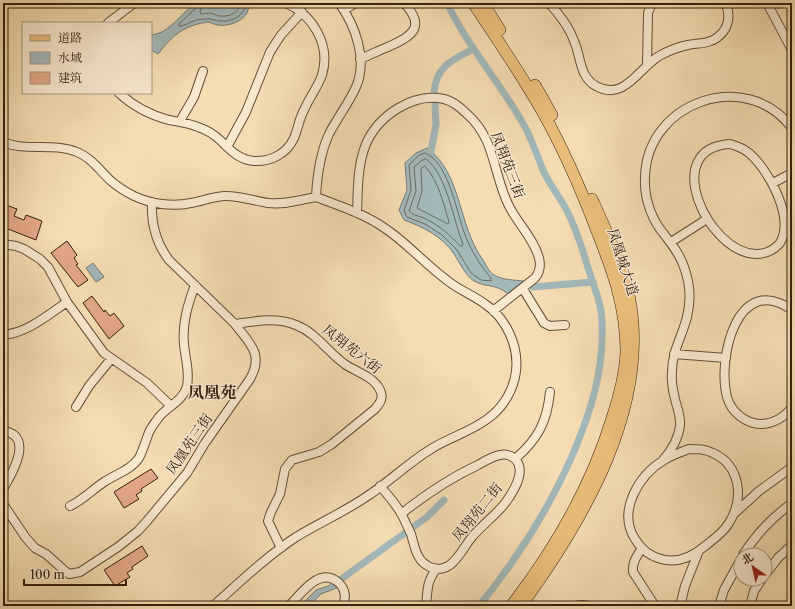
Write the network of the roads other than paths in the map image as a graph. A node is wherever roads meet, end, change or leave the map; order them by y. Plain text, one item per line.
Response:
1 (134, 3) edge
2 (286, 3) edge
3 (338, 3) edge
4 (356, 3) edge
5 (404, 3) edge
6 (473, 3) edge
7 (483, 3) edge
8 (549, 3) edge
9 (652, 3) edge
10 (725, 3) edge
11 (768, 3) edge
12 (344, 10) junction
13 (302, 12) junction
14 (109, 22) edge
15 (792, 50) edge
16 (360, 59) junction
17 (647, 65) junction
18 (203, 71) dead end
19 (120, 94) edge
20 (180, 121) junction
21 (792, 128) edge
22 (3, 142) edge
23 (227, 147) junction
24 (792, 173) edge
25 (773, 183) junction
26 (316, 197) junction
27 (152, 202) junction
28 (357, 213) junction
29 (707, 219) junction
30 (671, 242) junction
31 (3, 244) edge
32 (195, 285) junction
33 (522, 289) junction
34 (67, 302) junction
35 (792, 310) edge
36 (493, 311) junction
37 (235, 324) junction
38 (565, 325) dead end
39 (3, 335) edge
40 (674, 354) junction
41 (726, 358) junction
42 (112, 359) junction
43 (550, 392) dead end
44 (171, 406) junction
45 (76, 407) dead end
46 (792, 407) edge
47 (3, 431) edge
48 (515, 459) junction
49 (663, 460) junction
50 (792, 467) edge
51 (380, 486) junction
52 (3, 489) edge
53 (792, 503) edge
54 (3, 504) edge
55 (70, 506) dead end
56 (401, 514) junction
57 (734, 514) junction
58 (792, 545) edge
59 (749, 547) edge
60 (281, 548) junction
61 (642, 548) junction
62 (698, 553) junction
63 (773, 565) edge
64 (436, 569) junction
65 (733, 574) edge
66 (757, 587) edge
67 (213, 606) edge
68 (289, 606) edge
69 (343, 606) edge
70 (426, 606) edge
71 (511, 606) edge
72 (521, 606) edge
73 (575, 606) edge
74 (589, 606) edge
75 (655, 606) edge
76 (680, 606) edge
77 (719, 606) edge
78 (750, 606) edge

1 - 14 street
2 - 13 street
3 - 12 street
4 - 12 street
5 - 16 street
6 - 71 main road, 凤凰城大道
7 - 72 main road, 凤凰城大道
8 - 17 street
9 - 17 street
10 - 17 street
11 - 15 street
12 - 16 street
13 - 23 street
13 - 23 street
16 - 26 street
18 - 20 street
19 - 20 street
20 - 23 street
21 - 30 street
22 - 27 street
24 - 25 street
25 - 29 street
25 - 29 street
26 - 27 street
26 - 28 street
27 - 32 street, 凤凰苑三街
28 - 33 street, 凤翔苑三街
28 - 36 street
29 - 30 street
30 - 40 street
31 - 34 street
32 - 37 street, 凤凰苑三街
32 - 44 street
33 - 36 street, 凤翔苑三街
33 - 38 street
34 - 39 street
34 - 42 street
35 - 41 street
36 - 51 street
37 - 54 street, 凤凰苑三街
37 - 60 street, 凤翔苑六街
40 - 41 street
40 - 49 street
41 - 46 street
42 - 44 street
42 - 45 street
43 - 48 street
44 - 55 street
47 - 52 street
48 - 56 street, 凤翔苑二街
48 - 64 street, 凤翔苑二街
49 - 57 street
49 - 61 street
50 - 57 street
51 - 56 street
51 - 60 street
53 - 59 street
56 - 64 street
57 - 62 street
58 - 63 street
60 - 67 street
61 - 62 street
61 - 75 street
62 - 76 street
64 - 70 street
65 - 77 street
66 - 78 street
68 - 69 street
73 - 74 street

